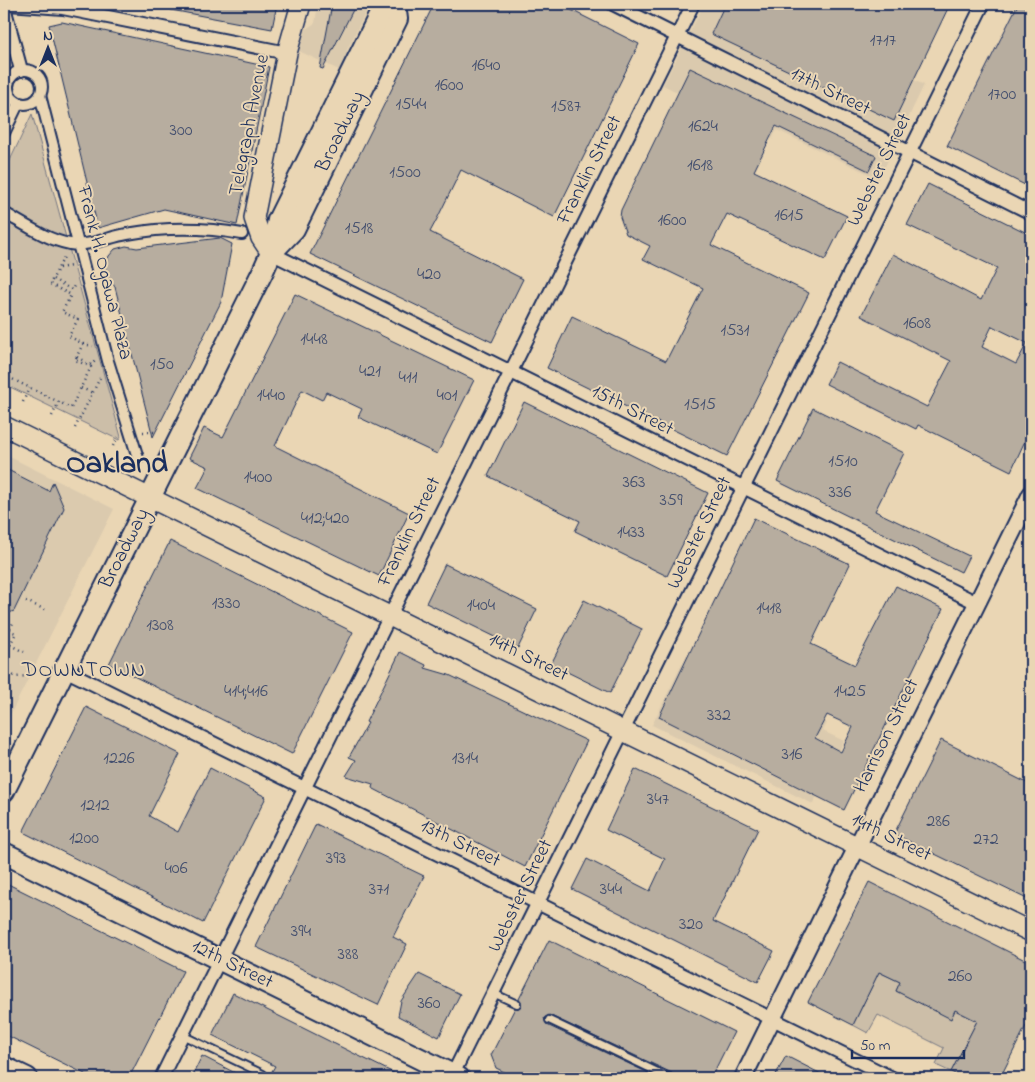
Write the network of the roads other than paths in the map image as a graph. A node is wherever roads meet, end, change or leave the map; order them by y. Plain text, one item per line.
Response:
1 (9, 4) edge
2 (301, 4) edge
3 (394, 4) edge
4 (613, 4) edge
5 (693, 4) edge
6 (983, 4) edge
7 (4, 7) edge
8 (677, 36) junction
9 (288, 53) junction
10 (21, 70) junction
11 (40, 96) junction
12 (18, 104) junction
13 (4, 133) edge
14 (909, 152) junction
15 (4, 213) edge
16 (1031, 213) edge
17 (242, 234) dead end
18 (79, 245) junction
19 (271, 253) junction
20 (510, 372) junction
21 (4, 426) edge
22 (138, 458) dead end
23 (743, 488) junction
24 (1031, 494) edge
25 (150, 499) junction
26 (977, 603) junction
27 (389, 616) junction
28 (65, 670) junction
29 (623, 731) junction
30 (304, 788) junction
31 (4, 790) edge
32 (857, 846) junction
33 (4, 853) edge
34 (538, 903) junction
35 (1031, 932) edge
36 (220, 960) junction
37 (493, 993) junction
38 (517, 1004) dead end
39 (772, 1019) junction
40 (549, 1020) dead end
41 (182, 1035) junction
42 (4, 1067) edge
43 (262, 1074) dead end
44 (454, 1077) edge
45 (27, 1078) edge
46 (161, 1078) edge
47 (670, 1078) edge
48 (742, 1078) edge
49 (892, 1078) edge

1 - 9 street
2 - 9 main road, Telegraph Avenue
3 - 19 main road, Broadway
4 - 8 street, 17th Street
5 - 8 street, Franklin Street
6 - 14 street, Webster Street
7 - 10 street
8 - 14 street, 17th Street
8 - 20 street, Franklin Street
9 - 19 main road, Telegraph Avenue
10 - 11 street
10 - 12 street
11 - 12 street
11 - 18 street, Frank H. Ogawa Plaza
12 - 13 street
14 - 16 street, 17th Street
14 - 23 street, Webster Street
15 - 18 street
17 - 18 street
18 - 22 street, Frank H. Ogawa Plaza
19 - 20 street, 15th Street
19 - 25 main road, Broadway
20 - 23 street, 15th Street
20 - 27 street, Franklin Street
21 - 25 main road, 14th Street
23 - 26 street, 15th Street
23 - 29 street, Webster Street
24 - 26 street, Harrison Street
25 - 27 main road, 14th Street
25 - 28 main road, Broadway
26 - 32 street, Harrison Street
27 - 29 main road, 14th Street
27 - 30 street, Franklin Street
28 - 30 street, 13th Street
28 - 31 main road, Broadway
29 - 32 main road, 14th Street
29 - 34 street, Webster Street
30 - 34 street, 13th Street
30 - 36 street, Franklin Street
32 - 35 main road, 14th Street
32 - 39 street, Harrison Street
33 - 36 main road, 12th Street
34 - 37 street, Webster Street
34 - 39 street, 13th Street
36 - 41 street, Franklin Street
36 - 44 main road, 12th Street
37 - 38 lane
37 - 44 street, Webster Street
39 - 48 street, Harrison Street
39 - 49 street, 13th Street
40 - 47 lane
41 - 43 lane
41 - 46 street, Franklin Street
42 - 45 main road

